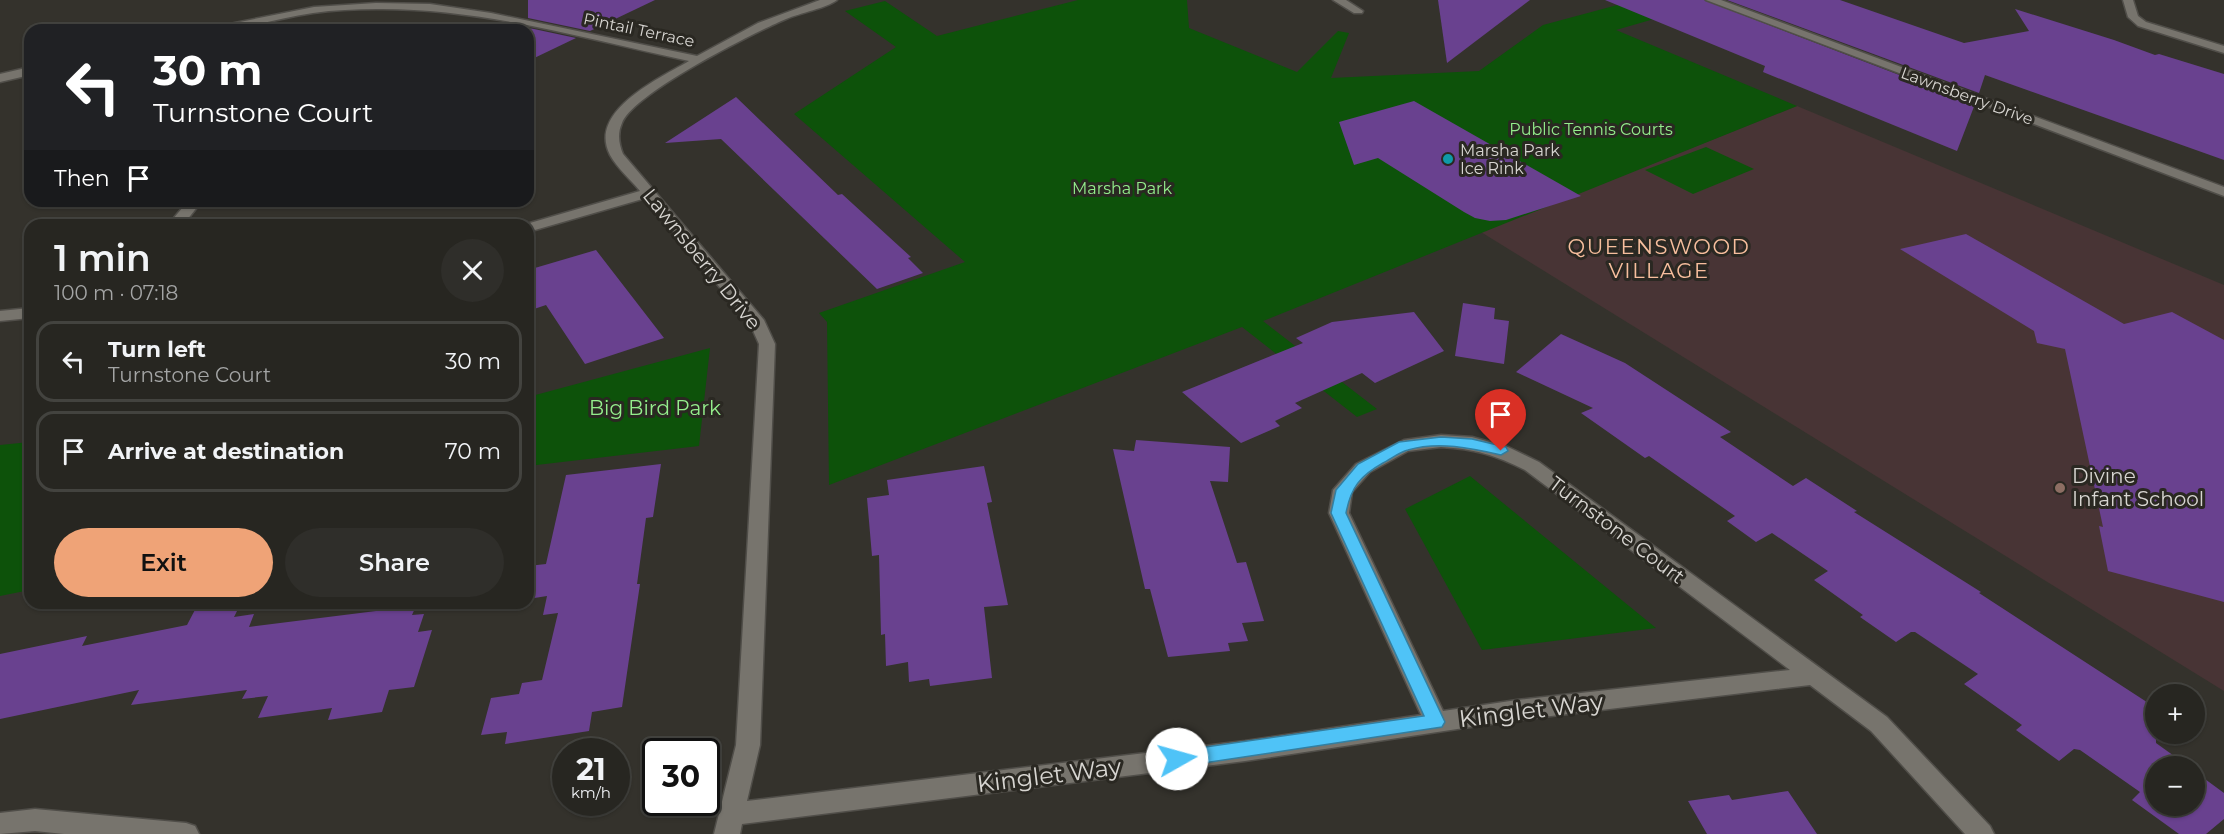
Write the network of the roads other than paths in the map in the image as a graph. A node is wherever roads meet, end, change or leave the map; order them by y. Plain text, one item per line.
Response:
1 (832, 0) edge
2 (1338, 0) edge
3 (1711, 0) edge
4 (2128, 0) edge
5 (477, 3) dead end
6 (459, 11) junction
7 (1358, 11) dead end
8 (243, 24) edge
9 (523, 24) edge
10 (534, 26) edge
11 (2224, 50) edge
12 (700, 60) junction
13 (24, 72) edge
14 (0, 78) edge
15 (2224, 192) edge
16 (648, 193) junction
17 (190, 207) edge
18 (180, 219) edge
19 (534, 226) edge
20 (24, 314) edge
21 (0, 316) edge
22 (1814, 676) junction
23 (1436, 722) junction
24 (0, 824) edge
25 (730, 824) edge
26 (186, 834) edge
27 (1981, 834) edge

1 - 12 street, Lawnsberry Drive
2 - 7 street
3 - 15 street, Lawnsberry Drive
4 - 11 street
5 - 6 street
6 - 8 street, Pintail Terrace
6 - 9 street, Pintail Terrace
10 - 12 street, Pintail Terrace
12 - 16 street, Lawnsberry Drive
13 - 14 street
16 - 19 street
16 - 25 street, Lawnsberry Drive
17 - 18 street
20 - 21 street
22 - 23 street, Kinglet Way
22 - 23 street, Turnstone Court
22 - 27 street
23 - 25 street, Kinglet Way
24 - 26 street

